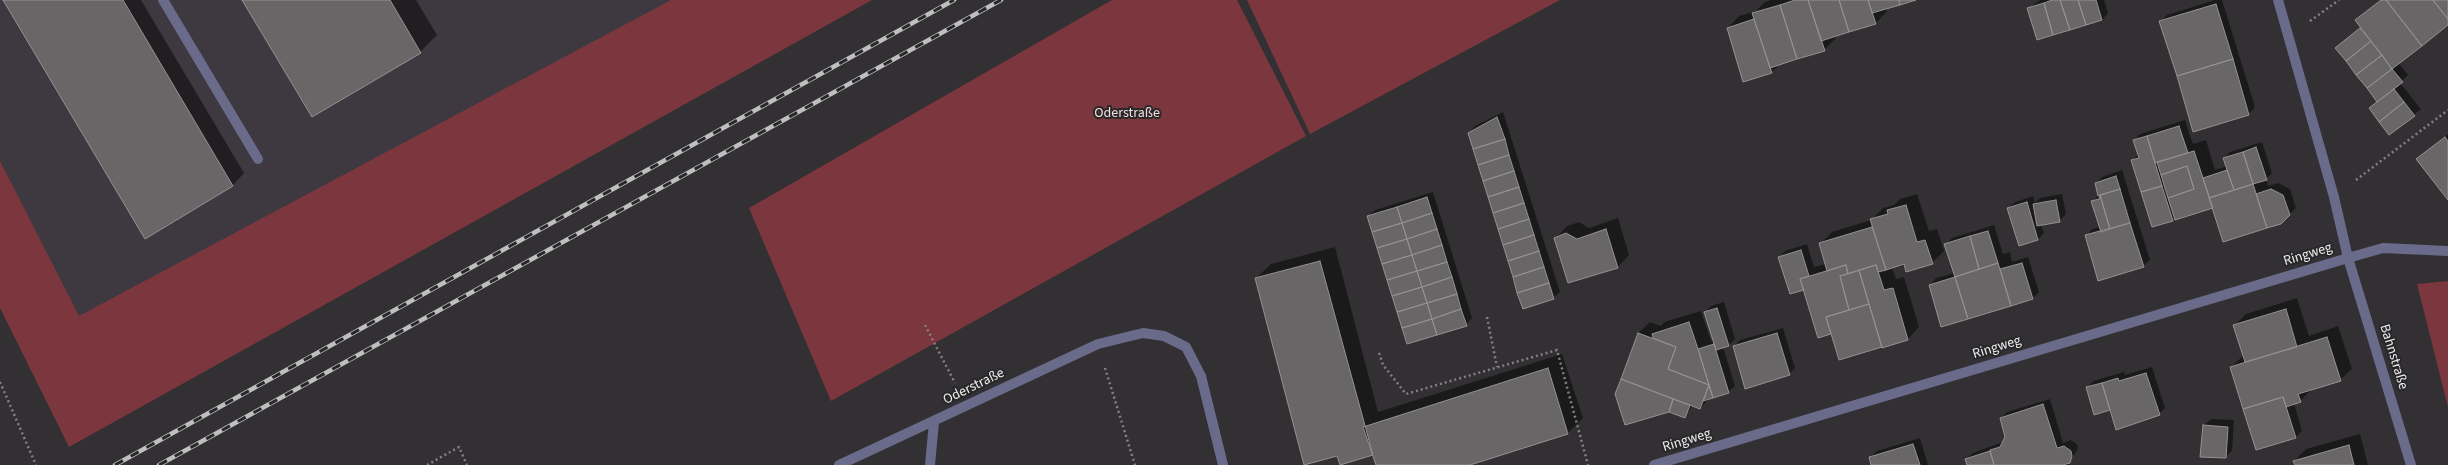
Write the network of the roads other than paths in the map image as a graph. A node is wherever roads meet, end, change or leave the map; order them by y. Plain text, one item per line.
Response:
1 (163, 0) edge
2 (2278, 0) edge
3 (258, 159) dead end
4 (2448, 251) edge
5 (2348, 258) junction
6 (934, 422) junction
7 (839, 465) edge
8 (930, 465) edge
9 (1223, 465) edge
10 (1654, 465) edge
11 (2412, 465) edge

1 - 3 street
2 - 5 street, Ringweg
4 - 5 street, Ringweg
5 - 10 street, Ringweg
5 - 11 street, Bahnstraße
6 - 7 street, Oderstraße
6 - 8 street
6 - 9 street, Oderstraße

